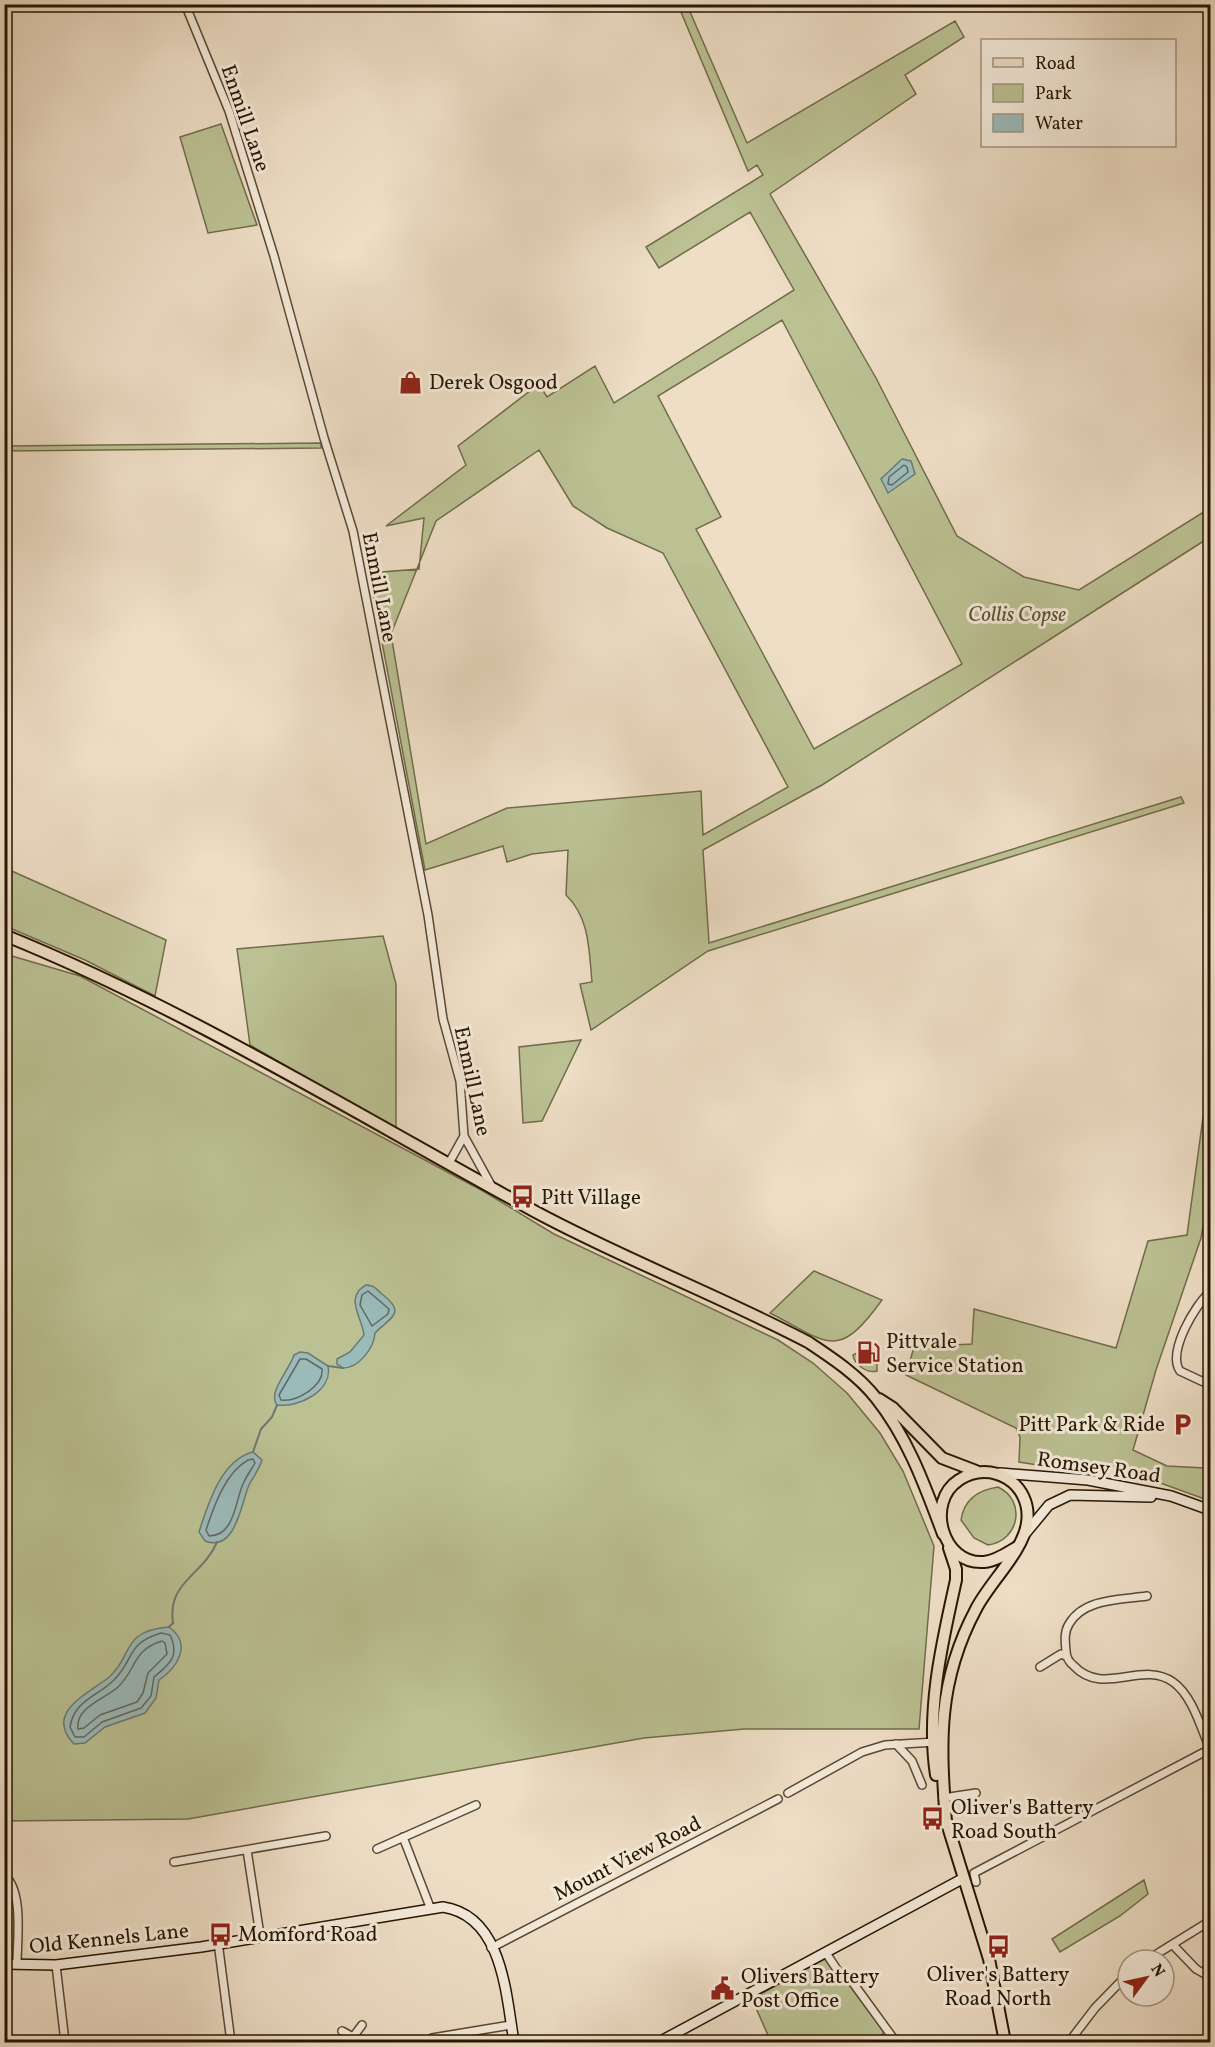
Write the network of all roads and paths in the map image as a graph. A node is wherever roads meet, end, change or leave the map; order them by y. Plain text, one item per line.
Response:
1 (185, 4) edge
2 (4, 935) edge
3 (464, 1136) junction
4 (449, 1163) junction
5 (492, 1187) junction
6 (1210, 1292) edge
7 (1210, 1385) edge
8 (876, 1398) junction
9 (976, 1471) junction
10 (1000, 1473) junction
11 (1192, 1504) junction
12 (1210, 1509) edge
13 (943, 1534) junction
14 (1020, 1542) junction
15 (948, 1545) junction
16 (1147, 1596) dead end
17 (1066, 1656) junction
18 (1040, 1667) dead end
19 (942, 1717) junction
20 (896, 1744) junction
21 (934, 1744) junction
22 (1210, 1749) edge
23 (922, 1785) dead end
24 (788, 1793) dead end
25 (976, 1793) dead end
26 (942, 1798) junction
27 (778, 1799) dead end
28 (476, 1805) dead end
29 (326, 1836) dead end
30 (403, 1837) junction
31 (376, 1849) dead end
32 (248, 1850) junction
33 (174, 1862) dead end
34 (4, 1875) edge
35 (962, 1879) junction
36 (976, 1882) dead end
37 (430, 1907) junction
38 (1210, 1921) edge
39 (260, 1935) junction
40 (218, 1942) junction
41 (1173, 1945) junction
42 (491, 1948) junction
43 (1168, 1948) edge
44 (826, 1953) junction
45 (4, 1964) edge
46 (17, 1964) junction
47 (56, 1965) junction
48 (1210, 1977) edge
49 (1116, 1985) edge
50 (362, 2025) dead end
51 (511, 2025) junction
52 (342, 2031) dead end
53 (432, 2038) dead end
54 (679, 2038) edge
55 (354, 2040) edge
56 (892, 2041) edge
57 (65, 2043) edge
58 (231, 2043) edge
59 (514, 2043) edge
60 (659, 2043) edge
61 (1005, 2043) edge
62 (1069, 2043) edge

1 - 3 street, Enmill Lane
2 - 4 main road
3 - 4 street
3 - 5 street, Enmill Lane
4 - 5 main road
5 - 8 main road
6 - 7 street
8 - 9 main road
8 - 13 main road
9 - 10 main road
9 - 13 main road
10 - 11 street, Romsey Road
10 - 14 main road
11 - 12 street, Romsey Road
11 - 14 street, Romsey Road
13 - 15 main road
14 - 15 main road
14 - 19 main road
15 - 21 main road
16 - 17 street
17 - 18 street
17 - 22 street
19 - 21 street
19 - 26 main road
20 - 21 street
20 - 23 street
20 - 24 street
21 - 26 main road
22 - 36 street
25 - 26 street
26 - 35 main road
27 - 42 street, Mount View Road
28 - 30 street
29 - 32 street
30 - 31 street
30 - 37 street
32 - 33 street
32 - 39 street
34 - 46 street
35 - 44 street
35 - 61 main road
37 - 39 street, Old Kennels Lane
37 - 42 street, Old Kennels Lane
38 - 41 street
39 - 40 street, Old Kennels Lane
40 - 47 street, Old Kennels Lane
40 - 58 street
41 - 43 street
41 - 48 street
42 - 51 street, Old Kennels Lane
44 - 54 street
44 - 56 street
45 - 46 street, Old Kennels Lane
46 - 47 street, Old Kennels Lane
47 - 57 street
49 - 62 street
50 - 55 street
51 - 53 street
51 - 59 street, Old Kennels Lane
52 - 55 street
54 - 60 street

